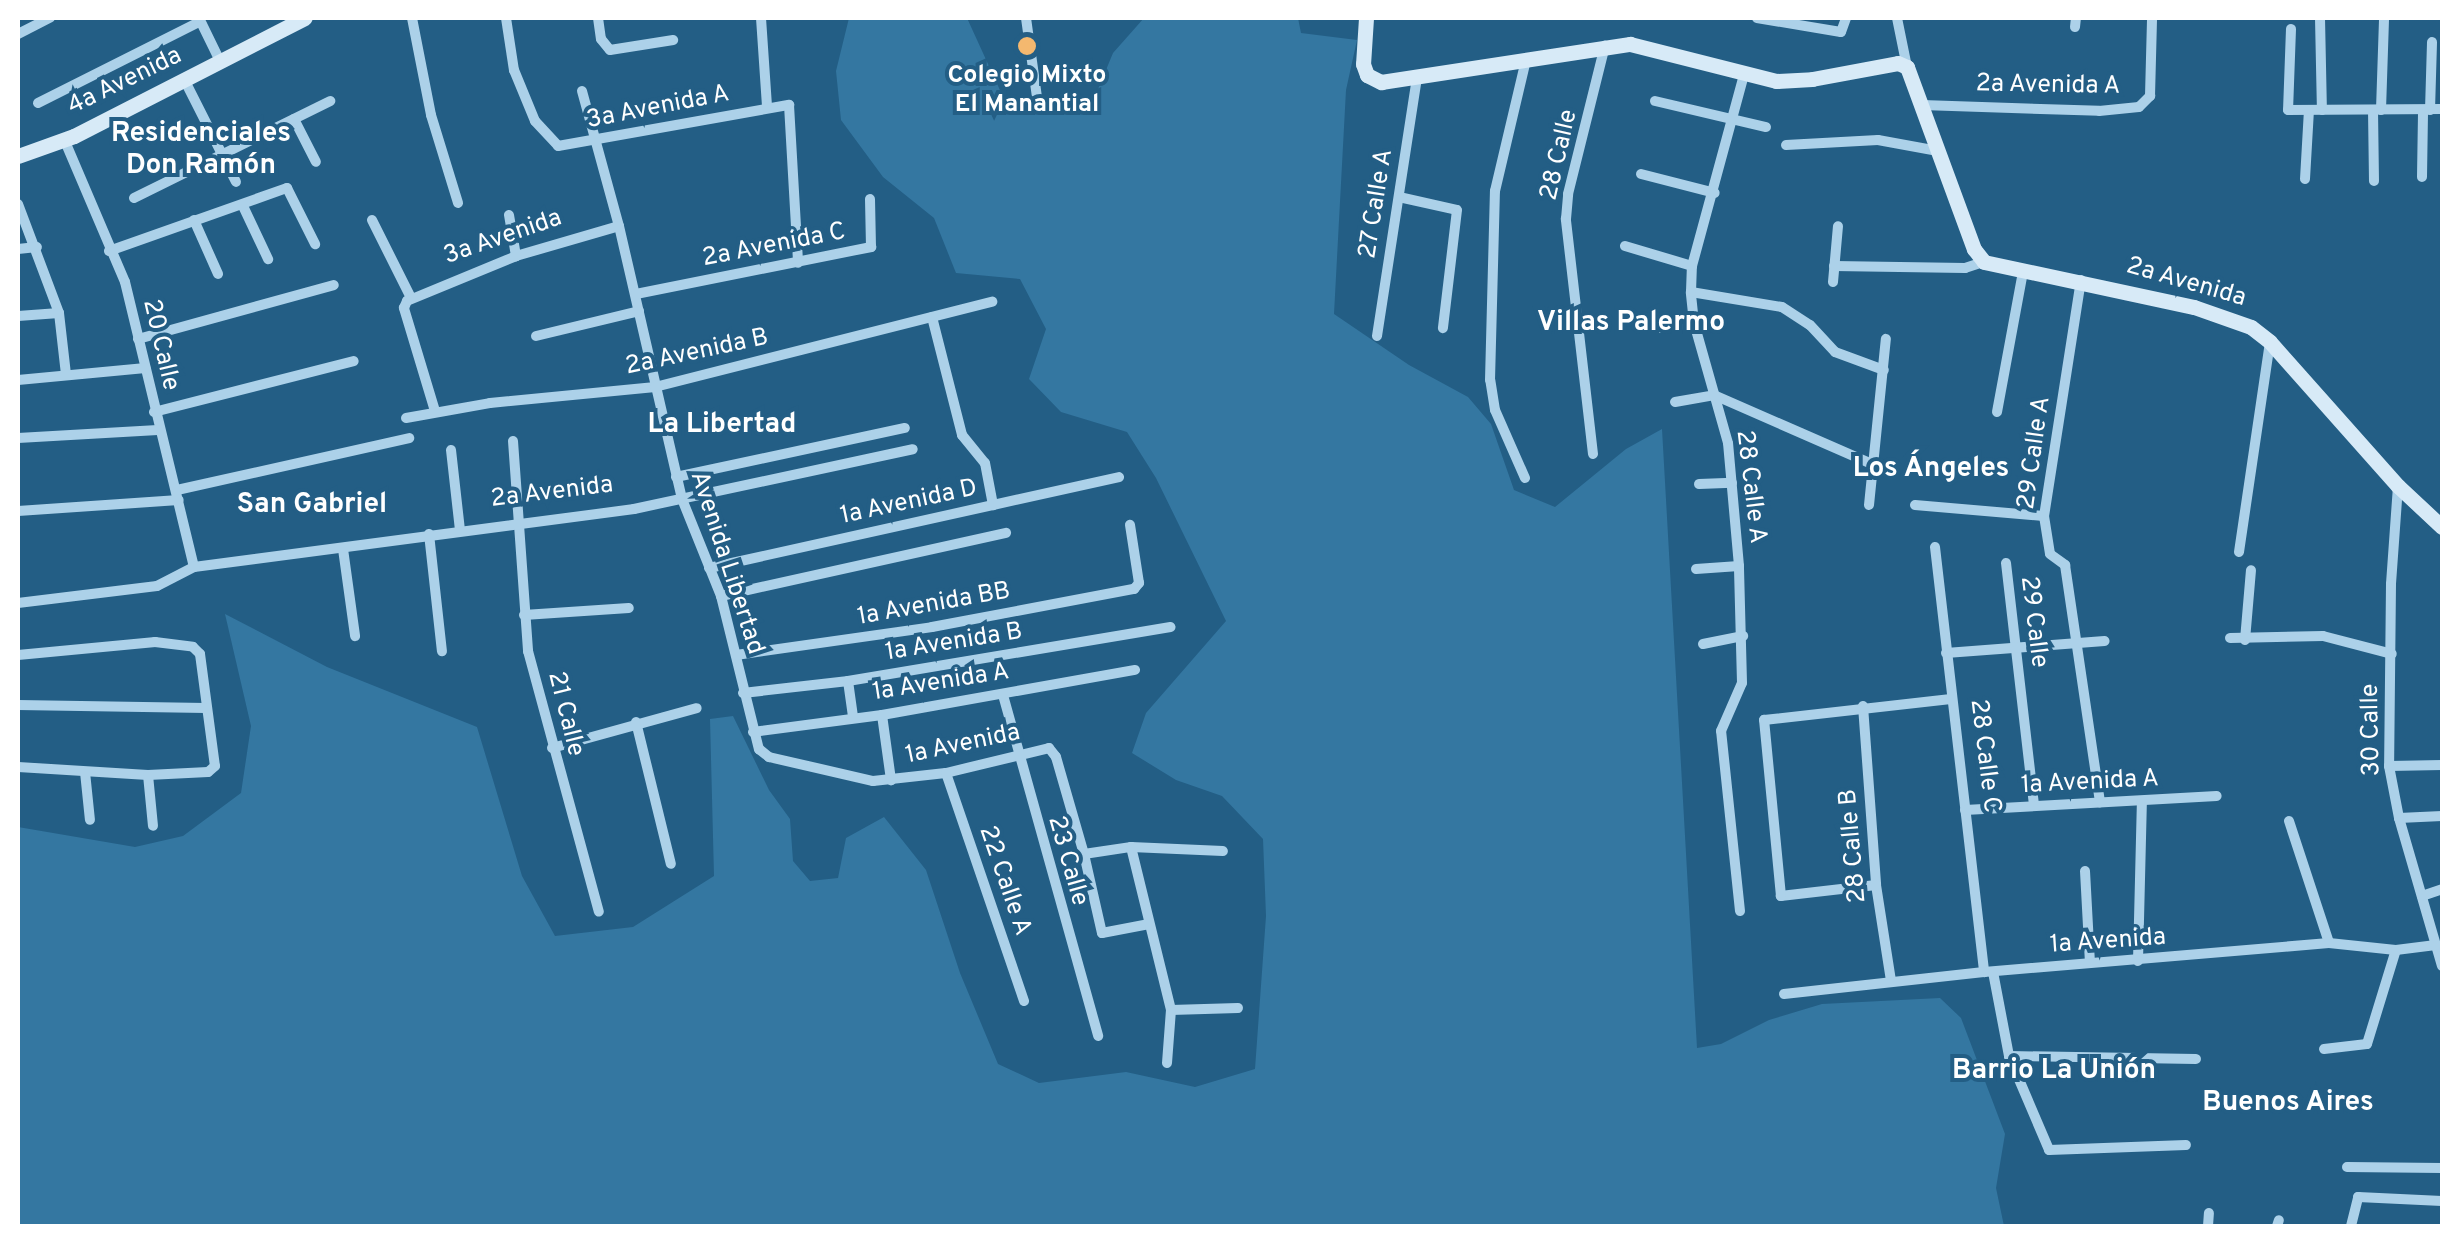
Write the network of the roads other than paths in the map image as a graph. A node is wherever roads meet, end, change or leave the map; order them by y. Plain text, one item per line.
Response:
1 (50, 18) edge
2 (305, 18) edge
3 (412, 18) edge
4 (506, 18) edge
5 (598, 18) edge
6 (762, 18) edge
7 (1026, 18) edge
8 (1366, 18) edge
9 (1757, 18) edge
10 (1846, 18) edge
11 (1897, 18) edge
12 (2152, 18) edge
13 (2320, 18) edge
14 (2384, 18) edge
15 (199, 20) edge
16 (2291, 30) dead end
17 (18, 34) edge
18 (673, 40) dead end
19 (2432, 42) dead end
20 (1605, 46) junction
21 (1526, 60) junction
22 (220, 62) junction
23 (1907, 67) junction
24 (1744, 74) junction
25 (1417, 78) junction
26 (184, 82) junction
27 (582, 91) dead end
28 (1655, 100) dead end
29 (330, 101) dead end
30 (38, 103) dead end
31 (1038, 105) dead end
32 (1922, 105) junction
33 (767, 107) junction
34 (2432, 109) edge
35 (2309, 110) junction
36 (2322, 110) junction
37 (2377, 110) junction
38 (294, 119) junction
39 (1733, 121) junction
40 (1766, 127) dead end
41 (64, 139) junction
42 (595, 140) junction
43 (1786, 145) dead end
44 (1939, 152) junction
45 (18, 156) edge
46 (222, 156) junction
47 (316, 162) dead end
48 (1641, 174) dead end
49 (2422, 177) dead end
50 (2305, 178) dead end
51 (2374, 181) dead end
52 (236, 182) dead end
53 (1715, 192) junction
54 (1399, 197) junction
55 (134, 198) dead end
56 (870, 199) dead end
57 (458, 203) dead end
58 (18, 204) edge
59 (244, 206) junction
60 (509, 216) dead end
61 (194, 220) junction
62 (372, 220) dead end
63 (620, 226) junction
64 (1838, 226) dead end
65 (315, 244) dead end
66 (1625, 246) dead end
67 (38, 247) junction
68 (18, 248) edge
69 (109, 251) junction
70 (516, 256) junction
71 (268, 258) dead end
72 (1984, 262) junction
73 (798, 263) junction
74 (1692, 266) junction
75 (1834, 266) junction
76 (2023, 272) junction
77 (218, 274) dead end
78 (2080, 280) junction
79 (1833, 282) dead end
80 (334, 285) dead end
81 (1690, 292) junction
82 (636, 294) junction
83 (408, 301) junction
84 (992, 302) dead end
85 (638, 311) junction
86 (58, 313) junction
87 (18, 316) edge
88 (932, 318) junction
89 (1694, 323) junction
90 (1442, 328) dead end
91 (1660, 328) dead end
92 (536, 336) dead end
93 (1377, 336) dead end
94 (1886, 339) dead end
95 (138, 340) junction
96 (2270, 342) junction
97 (354, 360) dead end
98 (145, 368) junction
99 (1884, 370) junction
100 (66, 374) junction
101 (18, 380) edge
102 (655, 387) junction
103 (1714, 395) junction
104 (1676, 402) dead end
105 (434, 411) junction
106 (154, 412) junction
107 (1997, 412) dead end
108 (406, 418) dead end
109 (905, 428) dead end
110 (158, 430) junction
111 (18, 438) edge
112 (409, 438) dead end
113 (513, 442) dead end
114 (913, 449) dead end
115 (451, 450) dead end
116 (1593, 454) dead end
117 (1872, 464) junction
118 (676, 477) junction
119 (1119, 478) dead end
120 (1526, 478) dead end
121 (1732, 483) junction
122 (1699, 484) dead end
123 (2398, 486) junction
124 (178, 495) junction
125 (682, 499) junction
126 (1915, 504) dead end
127 (1868, 505) dead end
128 (993, 506) junction
129 (18, 512) edge
130 (2044, 516) junction
131 (518, 522) junction
132 (1130, 525) dead end
133 (2442, 528) edge
134 (460, 530) junction
135 (1006, 533) dead end
136 (429, 534) junction
137 (1936, 547) dead end
138 (343, 549) junction
139 (2239, 552) dead end
140 (2006, 563) dead end
141 (1740, 566) junction
142 (194, 567) junction
143 (709, 568) junction
144 (1696, 570) dead end
145 (2251, 570) dead end
146 (720, 596) junction
147 (18, 603) edge
148 (630, 608) dead end
149 (524, 614) junction
150 (1171, 628) dead end
151 (355, 636) dead end
152 (1742, 636) junction
153 (2230, 638) dead end
154 (2246, 640) junction
155 (2077, 641) junction
156 (2105, 641) dead end
157 (1703, 644) dead end
158 (2017, 647) junction
159 (442, 651) dead end
160 (1946, 653) junction
161 (2392, 654) junction
162 (18, 655) edge
163 (736, 656) junction
164 (1135, 670) dead end
165 (848, 681) junction
166 (744, 693) junction
167 (1003, 694) junction
168 (1951, 699) junction
169 (18, 705) edge
170 (1863, 706) junction
171 (206, 708) junction
172 (696, 708) dead end
173 (882, 715) junction
174 (852, 716) junction
175 (636, 722) junction
176 (753, 732) junction
177 (552, 748) junction
178 (763, 754) joint
179 (1016, 754) junction
180 (2442, 765) edge
181 (2389, 766) junction
182 (18, 767) edge
183 (85, 772) junction
184 (946, 773) junction
185 (148, 774) junction
186 (890, 780) junction
187 (2218, 796) dead end
188 (2142, 801) junction
189 (2100, 802) junction
190 (2034, 805) junction
191 (1966, 810) junction
192 (2442, 816) edge
193 (2399, 818) junction
194 (90, 820) dead end
195 (2289, 821) dead end
196 (153, 826) dead end
197 (1131, 846) junction
198 (1223, 851) dead end
199 (1084, 854) junction
200 (671, 864) dead end
201 (2085, 871) dead end
202 (1876, 885) junction
203 (2442, 889) edge
204 (2422, 896) junction
205 (1740, 911) dead end
206 (598, 912) dead end
207 (1149, 924) junction
208 (2329, 943) junction
209 (2436, 945) junction
210 (2396, 950) junction
211 (2138, 961) junction
212 (2090, 962) junction
213 (2442, 966) edge
214 (1988, 972) junction
215 (1891, 981) junction
216 (1784, 994) dead end
217 (1024, 1002) dead end
218 (1238, 1008) dead end
219 (1171, 1010) junction
220 (1098, 1036) dead end
221 (2324, 1049) dead end
222 (2009, 1056) junction
223 (2196, 1059) dead end
224 (1167, 1063) dead end
225 (2186, 1146) dead end
226 (2346, 1167) dead end
227 (2442, 1168) edge
228 (2442, 1201) edge
229 (2209, 1213) dead end
230 (2208, 1226) edge
231 (2352, 1226) edge

1 - 17 street
2 - 22 street, 4a Avenida
3 - 57 street
4 - 42 street, 3a Avenida A
5 - 18 street
6 - 33 street
7 - 31 street
8 - 25 street
9 - 10 street
11 - 23 street
12 - 32 street, 2a Avenida A
13 - 36 street
14 - 37 street
15 - 22 street
15 - 30 street
16 - 35 street
19 - 34 street
20 - 21 street
20 - 24 street
20 - 116 street, 28 Calle
21 - 25 street
21 - 120 street
22 - 26 street, 4a Avenida
23 - 24 street
23 - 32 street
24 - 39 street, 28 Calle A
25 - 54 street, 27 Calle A
26 - 41 street, 4a Avenida
26 - 46 street
27 - 42 street, Avenida Libertad
28 - 39 street
29 - 38 street
32 - 44 street
33 - 42 street, 3a Avenida A
33 - 73 street
34 - 37 street
34 - 49 street
35 - 36 street
35 - 50 street
36 - 37 street
37 - 51 street
38 - 46 street
38 - 47 street
39 - 40 street
39 - 53 street, 28 Calle A
41 - 45 street, 4a Avenida
41 - 69 street, 20 Calle
42 - 63 street, Avenida Libertad
43 - 44 street
44 - 72 street
46 - 52 street
46 - 55 street
48 - 53 street
53 - 74 street, 28 Calle A
54 - 90 street
54 - 93 street, 27 Calle A
56 - 73 street, 2a Avenida C
58 - 67 street
59 - 61 street
59 - 65 street
59 - 71 street
60 - 70 street
61 - 69 street
61 - 77 street
62 - 83 street
63 - 70 street, 3a Avenida
63 - 82 street, Avenida Libertad
64 - 75 street
66 - 74 street
67 - 68 street
67 - 86 street
69 - 95 street, 20 Calle
70 - 83 street, 3a Avenida
72 - 75 street, 2a Avenida
72 - 76 street, 2a Avenida
73 - 82 street, 2a Avenida C
74 - 81 street, 28 Calle A
75 - 79 street
76 - 78 street, 2a Avenida
76 - 107 street
78 - 96 street, 2a Avenida
78 - 130 street, 29 Calle A
80 - 95 street
81 - 89 street, 28 Calle A
81 - 99 street
82 - 85 street, Avenida Libertad
83 - 105 street
84 - 88 street, 2a Avenida B
85 - 92 street
85 - 102 street, Avenida Libertad
86 - 87 street
86 - 100 street
88 - 102 street, 2a Avenida B
88 - 128 street
89 - 91 street
89 - 103 street, 28 Calle A
94 - 99 street
95 - 98 street, 20 Calle
96 - 123 street, 2a Avenida
96 - 139 street
97 - 106 street
98 - 100 street
98 - 106 street, 20 Calle
99 - 117 street
100 - 101 street
102 - 105 street, 2a Avenida B
102 - 118 street, Avenida Libertad
103 - 104 street
103 - 117 street
103 - 121 street, 28 Calle A
105 - 108 street, 2a Avenida B
106 - 110 street, 20 Calle
109 - 118 street
110 - 111 street
110 - 124 street, 20 Calle
112 - 124 street
113 - 131 street, 21 Calle
114 - 125 street, 2a Avenida
115 - 134 street
117 - 127 street
118 - 125 street, Avenida Libertad
119 - 128 street, 1a Avenida D
121 - 122 street
121 - 141 street, 28 Calle A
123 - 133 street, 2a Avenida
123 - 161 street, 30 Calle
124 - 129 street
124 - 142 street, 20 Calle
125 - 131 street, 2a Avenida
125 - 143 street, Avenida Libertad
126 - 130 street
128 - 143 street, 1a Avenida D
130 - 155 street, 29 Calle A
131 - 134 street, 2a Avenida
131 - 149 street, 21 Calle
132 - 163 street, 1a Avenida BB
134 - 136 street, 2a Avenida
135 - 146 street
136 - 138 street, 2a Avenida
136 - 159 street
137 - 160 street, 28 Calle C
138 - 142 street, 2a Avenida
138 - 151 street
140 - 158 street, 29 Calle
141 - 144 street
141 - 152 street, 28 Calle A
142 - 147 street, 2a Avenida
143 - 146 street, Avenida Libertad
145 - 154 street
146 - 163 street, Avenida Libertad
148 - 149 street
149 - 177 street, 21 Calle
150 - 165 street, 1a Avenida B
152 - 157 street
152 - 205 street, 28 Calle A
153 - 154 street
154 - 161 street
155 - 156 street
155 - 158 street
155 - 189 street, 29 Calle A
158 - 160 street
158 - 190 street, 29 Calle
160 - 168 street, 28 Calle C
161 - 181 street, 30 Calle
162 - 171 street
163 - 166 street, Avenida Libertad
164 - 167 street, 1a Avenida A
165 - 166 street, 1a Avenida B
165 - 174 street
166 - 176 street, Avenida Libertad
167 - 173 street, 1a Avenida A
167 - 179 street, 23 Calle
168 - 170 street
168 - 191 street, 28 Calle C
169 - 171 street
170 - 202 street, 28 Calle B
170 - 202 street
171 - 185 street
172 - 175 street
173 - 174 street, 1a Avenida A
173 - 186 street
174 - 176 street, 1a Avenida A
175 - 177 street
175 - 200 street
176 - 178 street, Avenida Libertad
177 - 206 street, 21 Calle
178 - 186 street, 1a Avenida
179 - 184 street, 1a Avenida
179 - 199 street, 1a Avenida
179 - 220 street, 23 Calle
180 - 181 street
181 - 193 street, 30 Calle
182 - 183 street
183 - 185 street
183 - 194 street
184 - 186 street, 1a Avenida
184 - 217 street, 22 Calle A
185 - 196 street
187 - 188 street, 1a Avenida A
188 - 189 street, 1a Avenida A
188 - 211 street
189 - 190 street, 1a Avenida A
190 - 191 street, 1a Avenida A
191 - 214 street, 28 Calle C
192 - 193 street
193 - 204 street, 30 Calle
195 - 208 street
197 - 198 street
197 - 199 street
197 - 207 street
199 - 207 street
201 - 212 street
202 - 215 street, 28 Calle B
203 - 204 street
204 - 209 street, 30 Calle
207 - 219 street
208 - 210 street, 1a Avenida
208 - 211 street, 1a Avenida
209 - 210 street, 1a Avenida
209 - 213 street, 30 Calle
210 - 221 street
211 - 212 street, 1a Avenida
212 - 214 street, 1a Avenida
214 - 215 street, 1a Avenida
214 - 222 street, 28 Calle C
215 - 216 street, 1a Avenida
218 - 219 street
219 - 224 street
222 - 223 street
222 - 225 street, 28 Calle C
226 - 227 street
228 - 231 street
229 - 230 street

